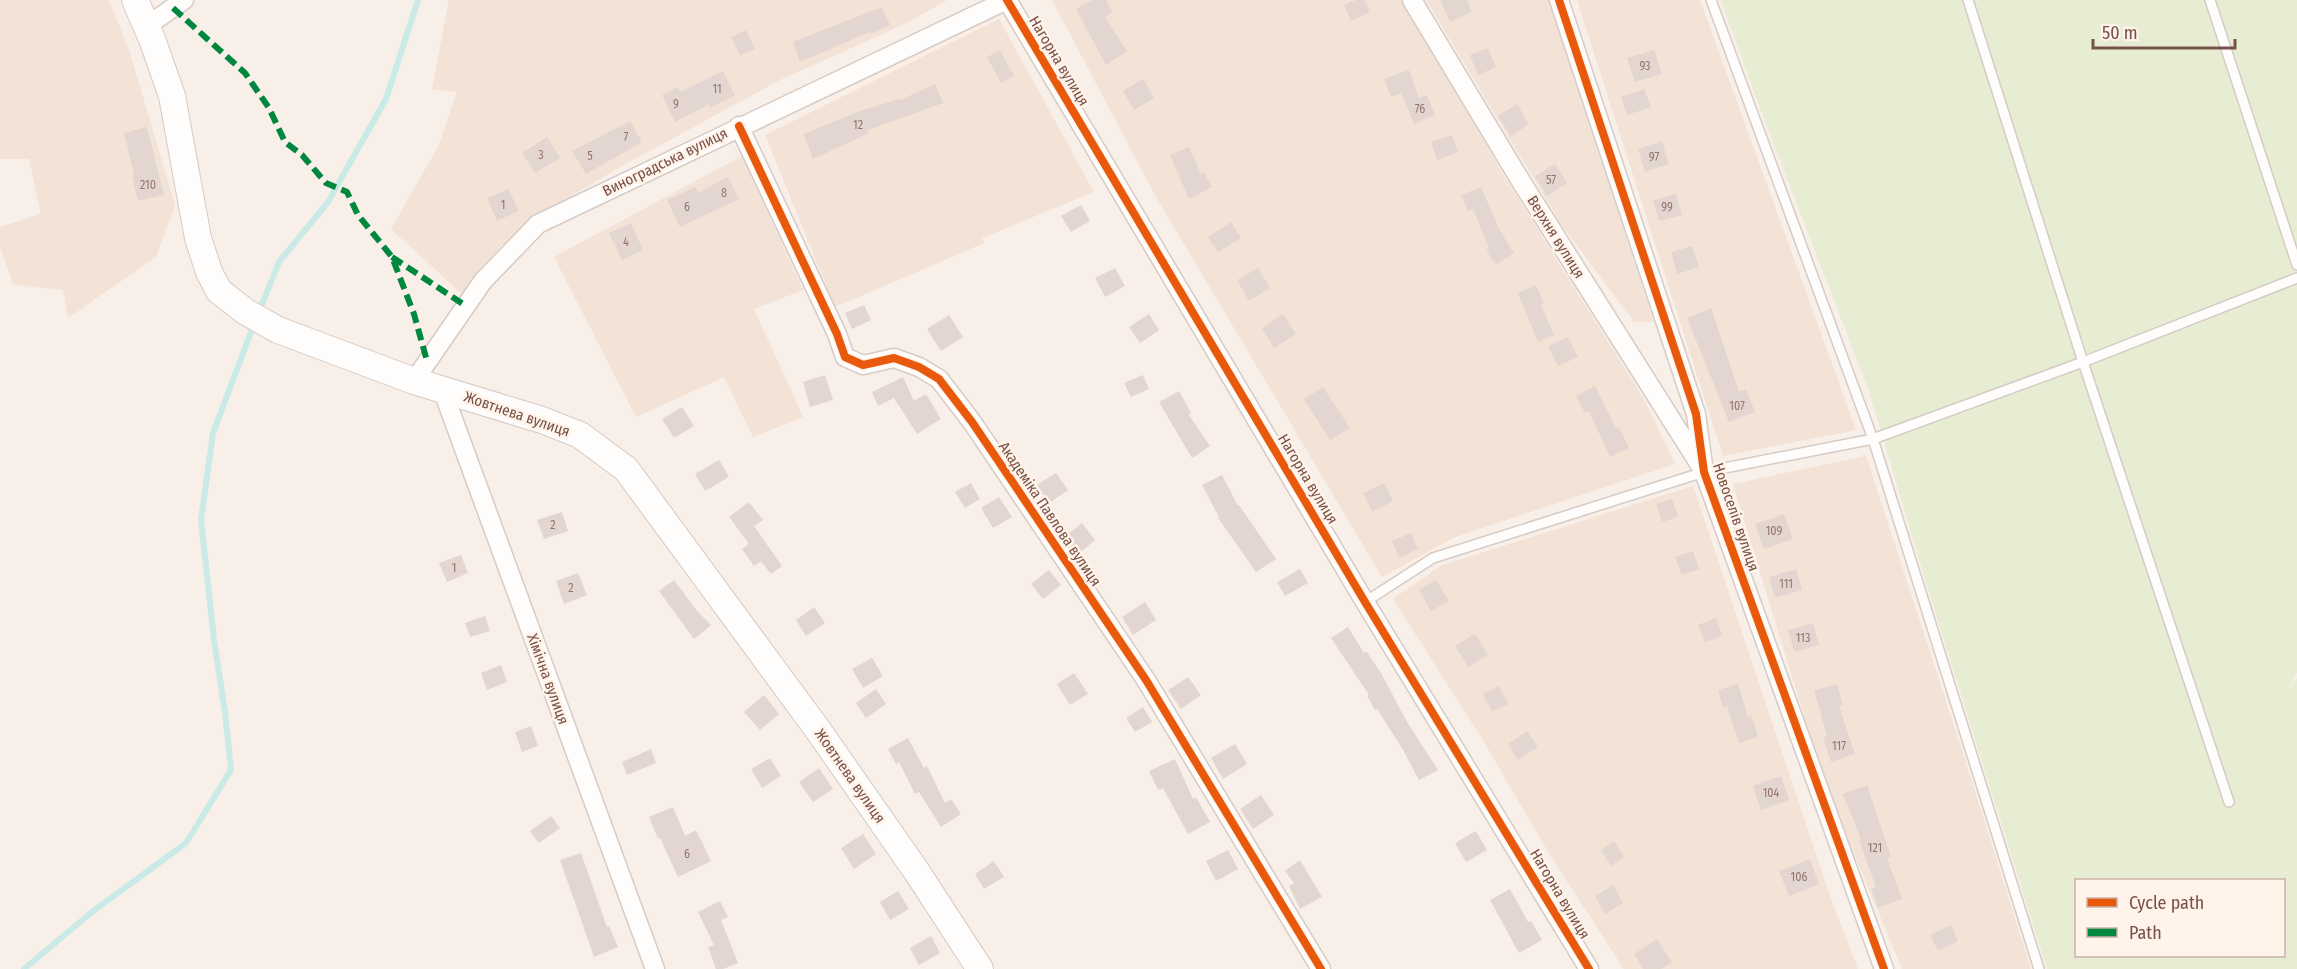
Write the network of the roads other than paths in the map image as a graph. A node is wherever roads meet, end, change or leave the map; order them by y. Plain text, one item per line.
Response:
1 (135, 0) edge
2 (184, 0) edge
3 (1007, 0) edge
4 (1412, 0) edge
5 (1559, 0) edge
6 (1711, 0) edge
7 (1968, 0) edge
8 (2210, 0) edge
9 (147, 26) junction
10 (740, 126) junction
11 (2297, 265) edge
12 (2297, 278) edge
13 (2083, 362) junction
14 (414, 381) junction
15 (442, 389) junction
16 (1873, 439) junction
17 (1704, 472) junction
18 (1365, 602) junction
19 (2229, 802) dead end
20 (655, 969) edge
21 (980, 969) edge
22 (1321, 969) edge
23 (1589, 969) edge
24 (1884, 969) edge
25 (2039, 969) edge

1 - 9 main road, Жовтнева вулиця
2 - 9 street
3 - 10 street, Виноградська вулиця
3 - 18 street, Нагорна вулиця
4 - 17 street, Верхня вулиця
5 - 17 street, Новоселів вулиця
6 - 16 lane
7 - 13 lane
8 - 11 lane
9 - 14 main road, Жовтнева вулиця
10 - 14 street, Виноградська вулиця
10 - 22 street, Академіка Павлова вулиця
12 - 13 lane
13 - 16 lane
13 - 19 lane
14 - 15 main road, Жовтнева вулиця
15 - 20 street, Хімічна вулиця
15 - 21 main road, Жовтнева вулиця
16 - 17 lane
16 - 25 lane
17 - 18 lane
17 - 24 street, Новоселів вулиця
18 - 23 street, Нагорна вулиця

